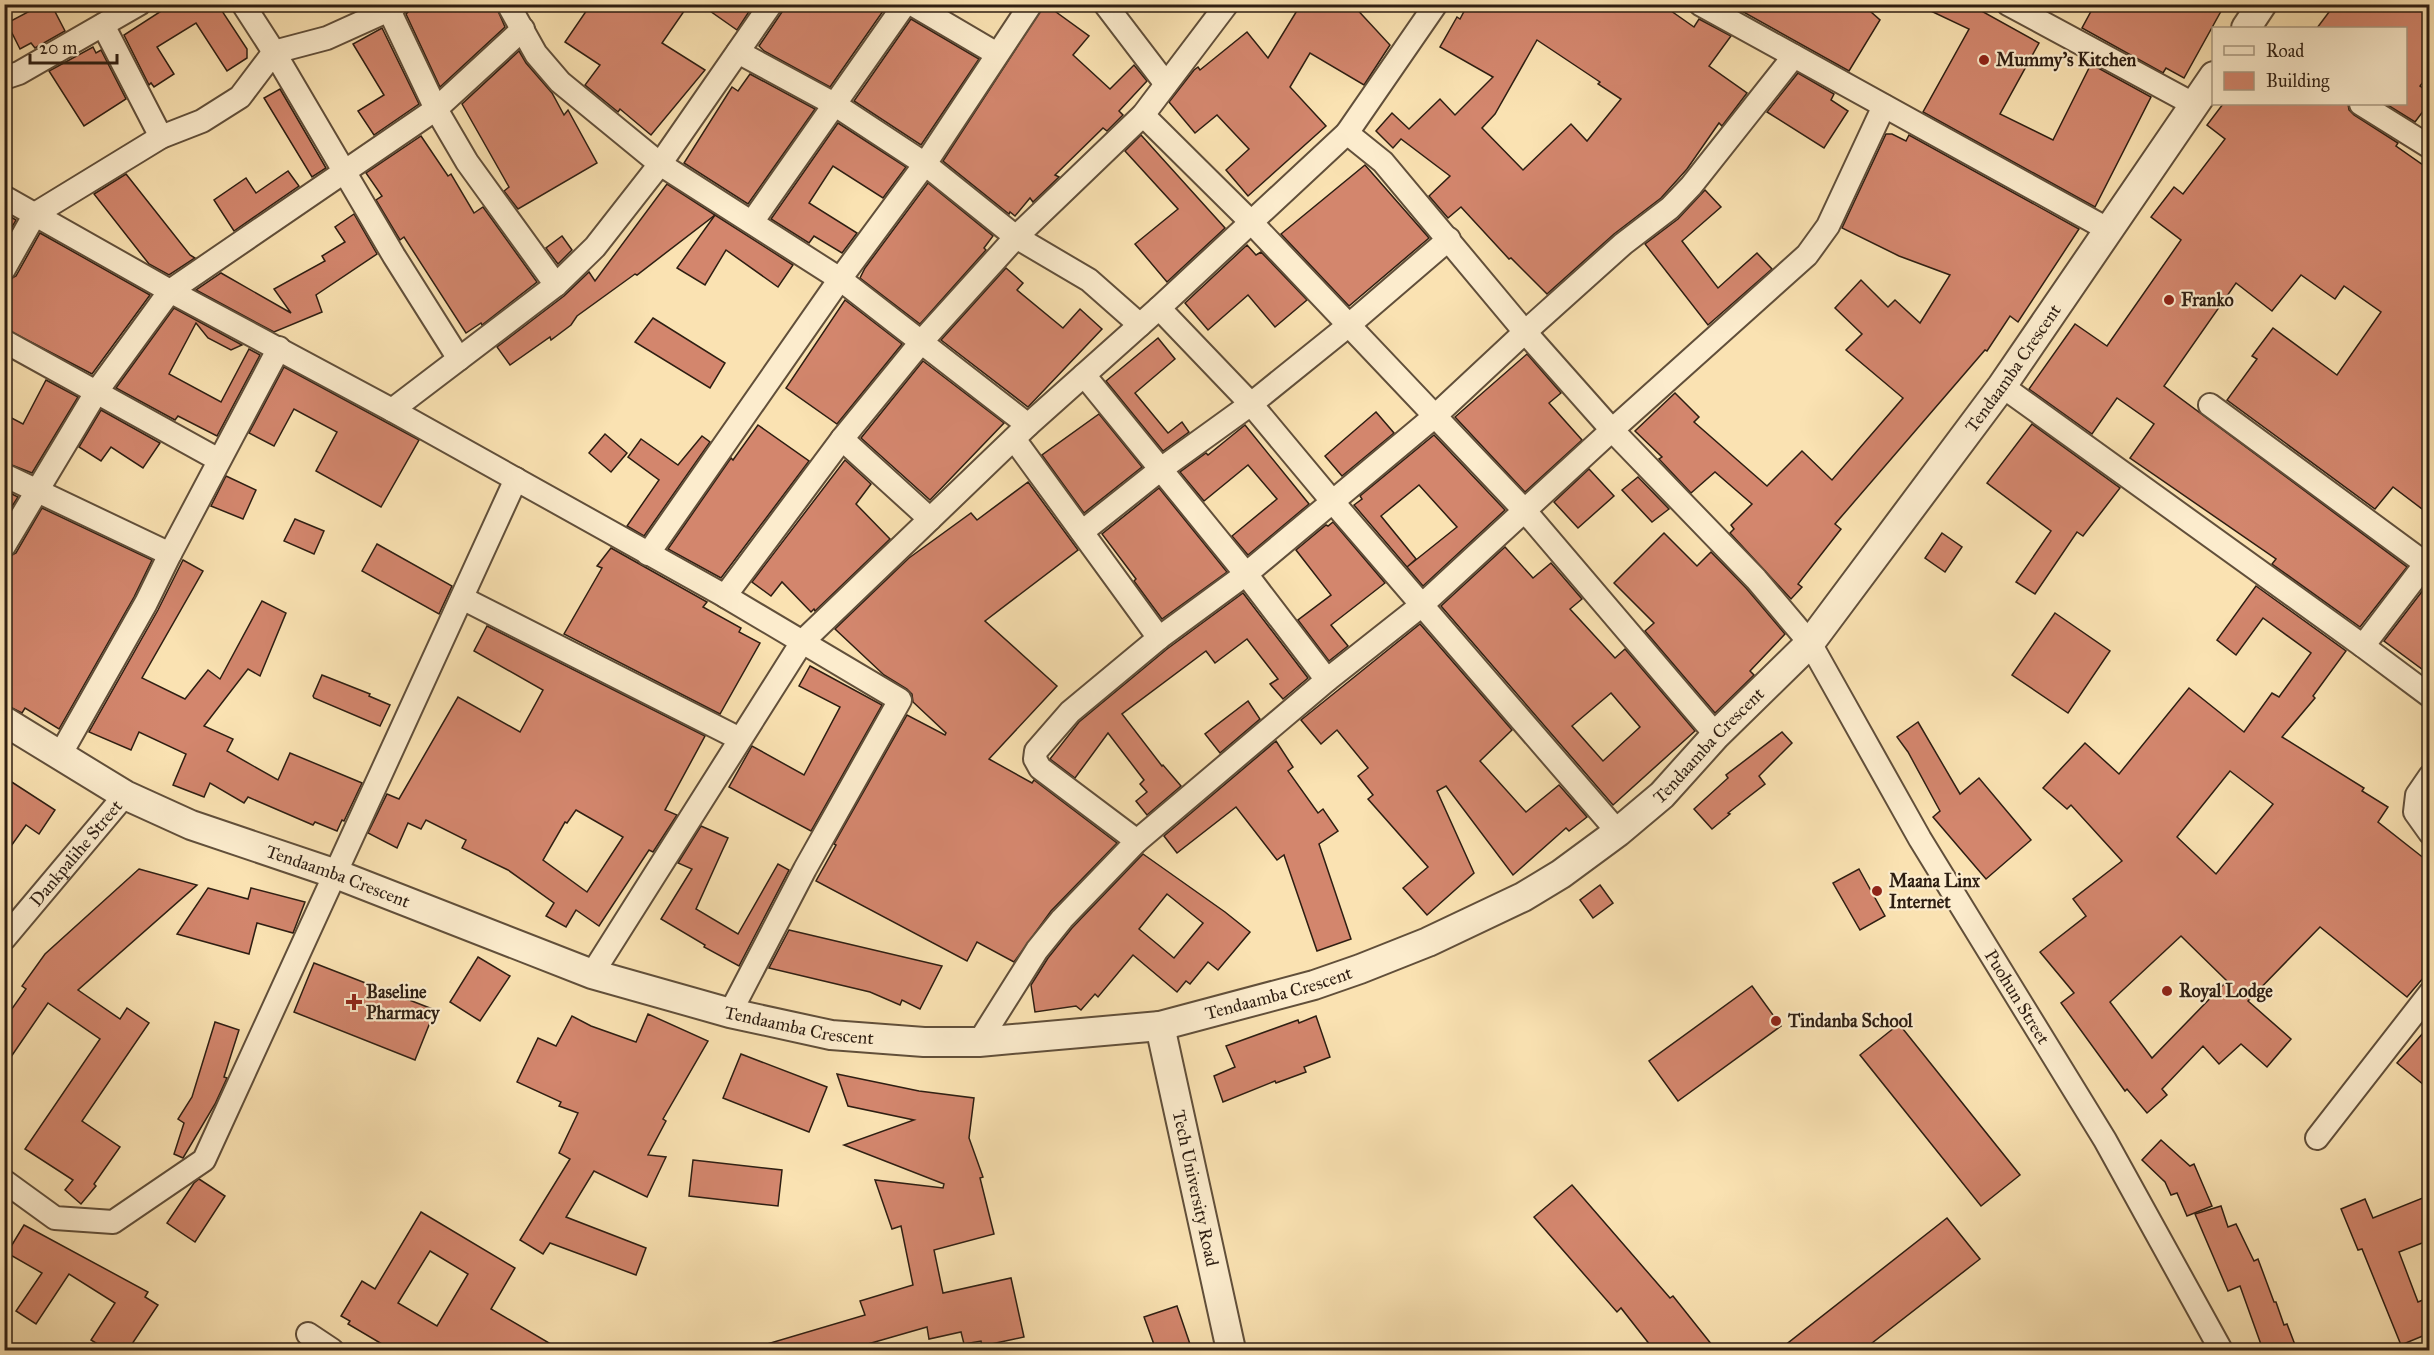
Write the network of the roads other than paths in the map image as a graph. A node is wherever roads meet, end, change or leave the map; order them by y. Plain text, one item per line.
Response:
1 (139, 4) edge
2 (243, 4) edge
3 (508, 4) edge
4 (771, 4) edge
5 (905, 4) edge
6 (912, 4) edge
7 (1031, 4) edge
8 (1105, 4) edge
9 (1227, 4) edge
10 (1436, 4) edge
11 (1700, 4) edge
12 (2008, 4) edge
13 (393, 7) edge
14 (103, 25) junction
15 (523, 29) junction
16 (273, 52) junction
17 (738, 52) junction
18 (997, 54) junction
19 (1794, 56) junction
20 (4, 78) edge
21 (2212, 79) edge
22 (1166, 84) junction
23 (834, 104) junction
24 (2194, 105) junction
25 (2363, 105) edge
26 (1884, 106) junction
27 (436, 109) junction
28 (1143, 116) junction
29 (1347, 132) junction
30 (160, 137) junction
31 (2430, 147) edge
32 (660, 164) junction
33 (925, 164) junction
34 (343, 172) junction
35 (4, 197) edge
36 (35, 214) junction
37 (752, 222) junction
38 (1251, 222) junction
39 (2109, 230) junction
40 (1016, 237) junction
41 (1449, 239) junction
42 (4, 269) edge
43 (840, 279) junction
44 (556, 285) junction
45 (170, 291) junction
46 (1159, 308) junction
47 (1140, 325) junction
48 (1349, 325) junction
49 (1525, 332) junction
50 (4, 341) edge
51 (922, 341) junction
52 (279, 348) junction
53 (459, 358) junction
54 (1084, 375) junction
55 (2002, 386) junction
56 (97, 391) junction
57 (1251, 404) junction
58 (2210, 405) dead end
59 (392, 410) junction
60 (1435, 416) junction
61 (1612, 430) junction
62 (1021, 432) junction
63 (842, 439) junction
64 (219, 460) junction
65 (1161, 469) junction
66 (4, 475) edge
67 (516, 479) junction
68 (38, 490) junction
69 (1332, 501) junction
70 (1525, 512) junction
71 (930, 519) junction
72 (1082, 532) junction
73 (4, 546) edge
74 (170, 554) junction
75 (648, 554) junction
76 (2428, 563) edge
77 (1246, 574) junction
78 (725, 596) junction
79 (462, 598) junction
80 (1422, 605) junction
81 (1159, 638) junction
82 (802, 642) junction
83 (1810, 643) junction
84 (2363, 646) junction
85 (1327, 680) junction
86 (2430, 696) edge
87 (4, 721) edge
88 (1716, 735) junction
89 (740, 739) junction
90 (60, 755) junction
91 (2430, 776) edge
92 (125, 795) junction
93 (1618, 832) junction
94 (2430, 833) edge
95 (1137, 841) junction
96 (336, 874) junction
97 (4, 939) edge
98 (592, 974) junction
99 (2430, 993) edge
100 (730, 1013) junction
101 (1160, 1026) junction
102 (979, 1042) junction
103 (2317, 1138) dead end
104 (4, 1181) edge
105 (308, 1334) dead end
106 (332, 1350) edge
107 (1231, 1350) edge
108 (2221, 1350) edge

1 - 14 street
2 - 16 street
3 - 15 street
4 - 17 street
5 - 23 street
6 - 18 street
7 - 18 street
8 - 22 street
9 - 22 street
10 - 29 street
11 - 19 street
12 - 24 street
13 - 16 street
13 - 27 street
14 - 20 street
14 - 30 street
15 - 27 street
15 - 32 street
16 - 30 street
16 - 34 street
17 - 23 street
17 - 32 street
18 - 33 street
19 - 26 street
19 - 49 street
21 - 24 street, Tendaamba Crescent
22 - 28 street
23 - 33 street
23 - 37 street
24 - 39 street, Tendaamba Crescent
25 - 31 street
26 - 39 street
26 - 61 street
27 - 34 street
27 - 44 street
28 - 38 street
28 - 40 street
29 - 38 street
29 - 41 street, Puohun Street
30 - 36 street
32 - 37 street
32 - 44 street
33 - 40 street
33 - 43 street
34 - 45 street
34 - 53 street
35 - 36 street
36 - 42 street
36 - 45 street
37 - 43 street
38 - 46 street
38 - 48 street
39 - 55 street, Tendaamba Crescent
40 - 47 street
40 - 51 street
41 - 48 street
41 - 49 street, Puohun Street
43 - 51 street
43 - 75 street
44 - 53 street
45 - 52 street
45 - 56 street
46 - 47 street
46 - 57 street
47 - 54 street
48 - 57 street
48 - 60 street
49 - 60 street
49 - 61 street, Puohun Street
50 - 56 street
51 - 62 street
51 - 63 street
52 - 59 street
52 - 64 street
53 - 59 street
54 - 62 street
54 - 65 street
55 - 83 street, Tendaamba Crescent
55 - 84 street
56 - 64 street
56 - 68 street
57 - 65 street
57 - 69 street
58 - 76 street
59 - 67 street
60 - 69 street
60 - 70 street
61 - 70 street
61 - 83 street, Puohun Street
62 - 71 street
62 - 72 street
63 - 71 street
63 - 78 street
64 - 74 street
65 - 72 street
65 - 77 street
66 - 68 street
67 - 75 street
67 - 79 street
68 - 73 street
68 - 74 street
69 - 77 street
69 - 80 street
70 - 80 street
70 - 88 street
71 - 82 street
72 - 81 street
74 - 90 street
75 - 78 street
76 - 84 street
77 - 81 street
77 - 85 street
78 - 82 street
79 - 89 street
79 - 96 street
80 - 85 street
80 - 93 street
81 - 95 street
82 - 89 street
82 - 100 street
83 - 88 street, Tendaamba Crescent
83 - 108 street, Puohun Street
84 - 86 street
85 - 95 street
87 - 90 street, Tendaamba Crescent
88 - 93 street, Tendaamba Crescent
89 - 98 street
90 - 92 street, Tendaamba Crescent
91 - 94 street
92 - 96 street, Tendaamba Crescent
92 - 97 street, Dankpalihe Street
93 - 101 street, Tendaamba Crescent
95 - 102 street
96 - 98 street, Tendaamba Crescent
96 - 104 street
98 - 100 street, Tendaamba Crescent
99 - 103 street
100 - 102 street, Tendaamba Crescent
101 - 102 street, Tendaamba Crescent
101 - 107 street, Tech University Road
105 - 106 street

